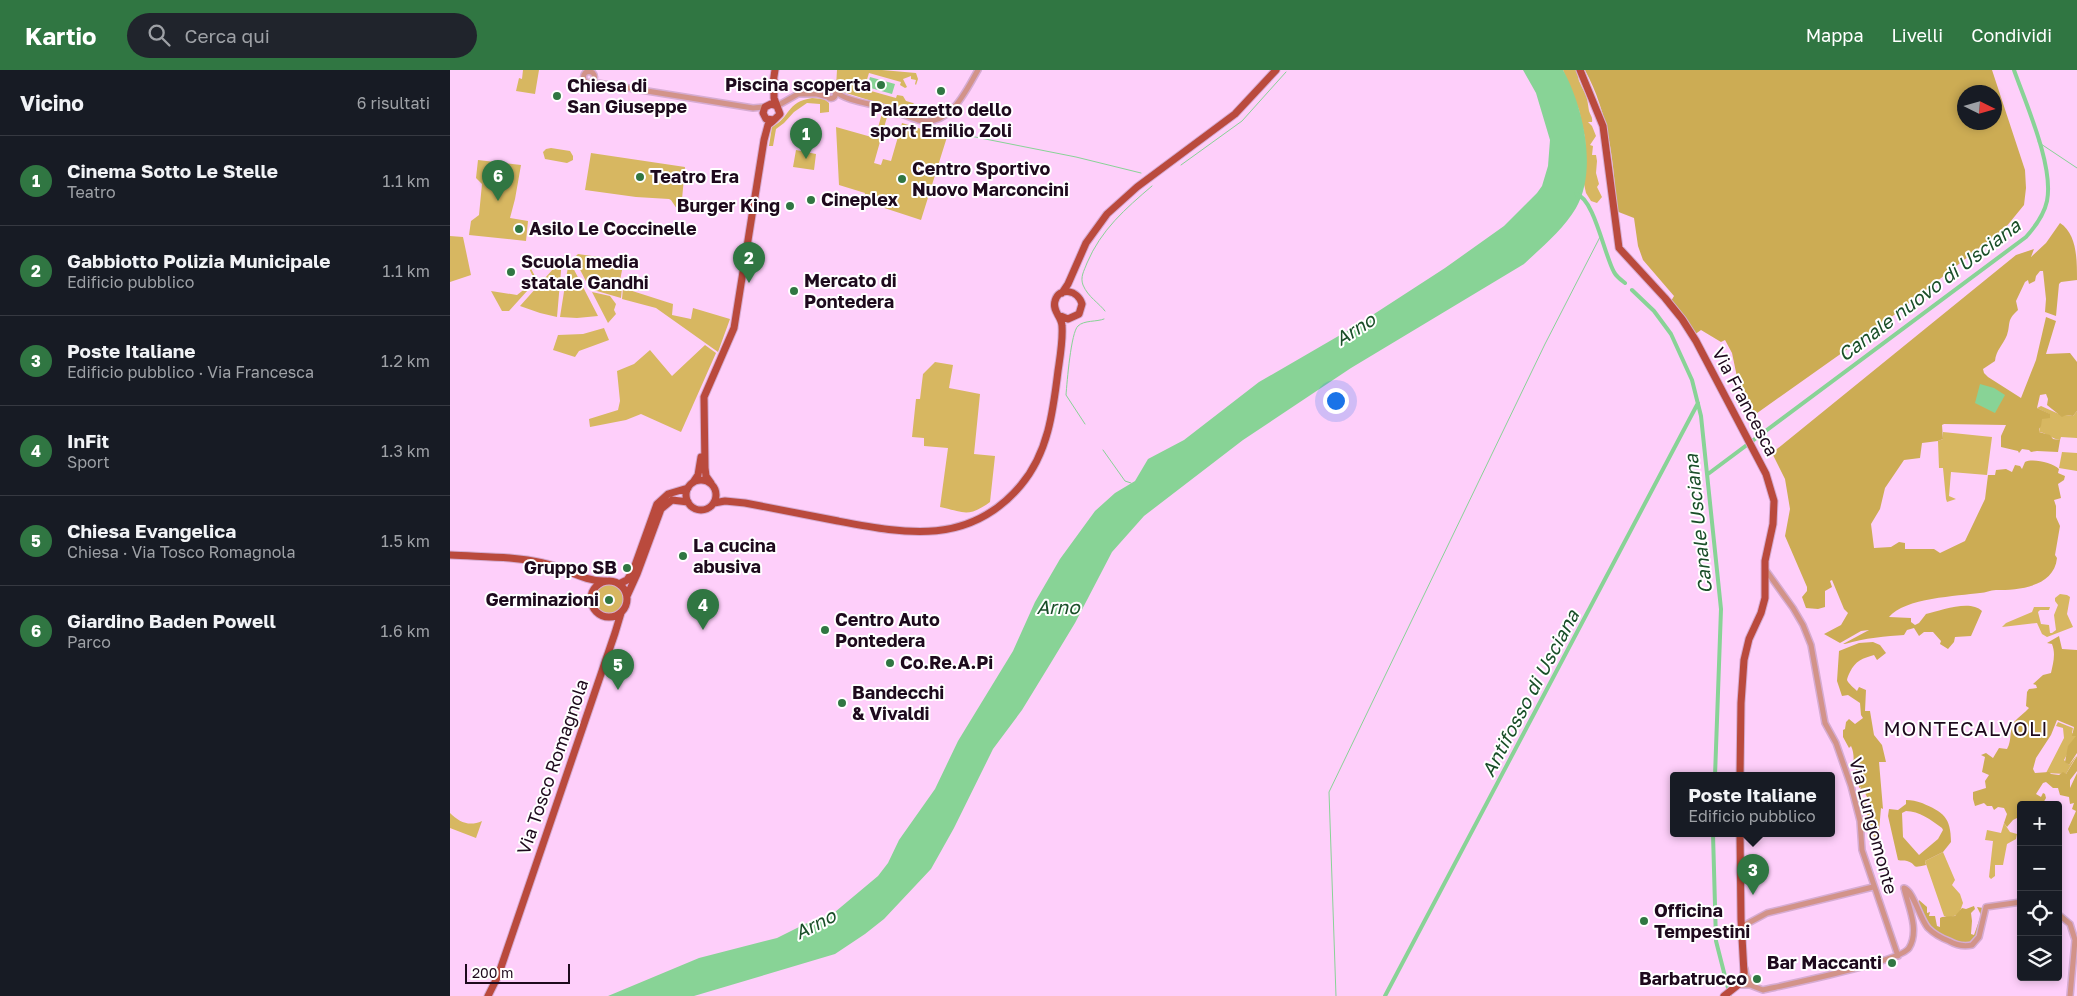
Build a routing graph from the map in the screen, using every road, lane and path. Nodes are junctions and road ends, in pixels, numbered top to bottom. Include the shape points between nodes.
1 (775, 70) edge
2 (978, 70) edge
3 (1270, 70) edge
4 (1276, 70) edge
5 (1580, 70) edge
6 (590, 74) edge
7 (774, 80) junction
8 (1261, 86) junction
9 (801, 94) junction
10 (777, 106) junction
11 (765, 110) junction
12 (780, 114) junction
13 (773, 121) junction
14 (764, 140) junction
15 (1077, 264) junction
16 (1062, 293) junction
17 (1076, 294) junction
18 (1058, 315) junction
19 (1076, 317) junction
20 (1061, 353) junction
21 (704, 432) junction
22 (694, 481) junction
23 (711, 483) junction
24 (688, 488) junction
25 (716, 491) junction
26 (688, 502) junction
27 (714, 503) junction
28 (745, 503) junction
29 (450, 555) edge
30 (1764, 568) junction
31 (579, 575) junction
32 (606, 581) junction
33 (619, 584) junction
34 (592, 596) junction
35 (627, 596) junction
36 (620, 613) junction
37 (602, 616) junction
38 (612, 640) junction
39 (1740, 772) edge
40 (1740, 837) edge
41 (1873, 886) junction
42 (2017, 903) edge
43 (2062, 917) edge
44 (1741, 927) junction
45 (1898, 956) junction
46 (1745, 968) junction
47 (1740, 982) junction
48 (1752, 984) junction
49 (488, 996) edge
50 (1724, 996) edge
51 (2070, 996) edge

1 - 7 main road
2 - 9 street via 958,104 933,120 916,119 834,94
3 - 8 main road
4 - 8 main road
5 - 30 main road, Via Francesca via 1603,126 1619,248 1682,319 1768,479 1774,501 1774,524
6 - 11 street via 608,86
7 - 10 main road
7 - 11 main road
8 - 15 main road via 1235,114 1115,206 1092,234
9 - 10 street
9 - 12 street
10 - 11 main road
10 - 12 main road
11 - 13 main road via 767,120
11 - 14 main road
12 - 13 main road
13 - 14 main road
14 - 21 main road via 735,323 705,393
15 - 16 main road
15 - 17 main road via 1073,283
16 - 17 main road via 1070,291
16 - 18 main road via 1054,303
17 - 19 main road via 1082,305
18 - 19 main road via 1066,319
18 - 20 main road via 1062,326
19 - 20 main road via 1067,328
20 - 28 main road via 1050,420 1038,460 1013,494 977,520 944,530 904,532
21 - 22 main road via 700,470
21 - 23 main road via 706,474
22 - 23 main road
22 - 24 main road
23 - 25 main road
24 - 26 main road
24 - 33 main road via 668,494 657,504 633,572
25 - 27 main road
25 - 28 main road
26 - 27 main road via 700,510
26 - 35 main road via 675,500 661,509
27 - 28 main road
29 - 31 main road via 533,561
30 - 39 main road, Via Francesca via 1766,598 1744,660
30 - 41 street, Via Lungomonte via 1793,608 1810,645 1825,723 1836,742 1853,791 1862,850
31 - 32 main road via 594,581
31 - 34 main road via 588,584
32 - 33 main road
32 - 34 main road via 595,588
33 - 35 main road
34 - 37 main road via 594,608
35 - 36 main road
36 - 37 main road
36 - 38 main road, Via Tosco Romagnola
37 - 38 main road via 613,627
38 - 49 main road, Via Tosco Romagnola
40 - 44 main road
41 - 44 street via 1767,913
41 - 45 street, Via Lungomonte
42 - 45 street via 1986,907 1979,937 1972,945 1964,946 1933,932 1922,919 1910,891 1904,888 1914,933 1909,949
43 - 51 street via 2070,924 2075,940
44 - 46 main road
45 - 48 street via 1763,990
46 - 47 main road
46 - 48 street
47 - 48 street
47 - 50 main road

